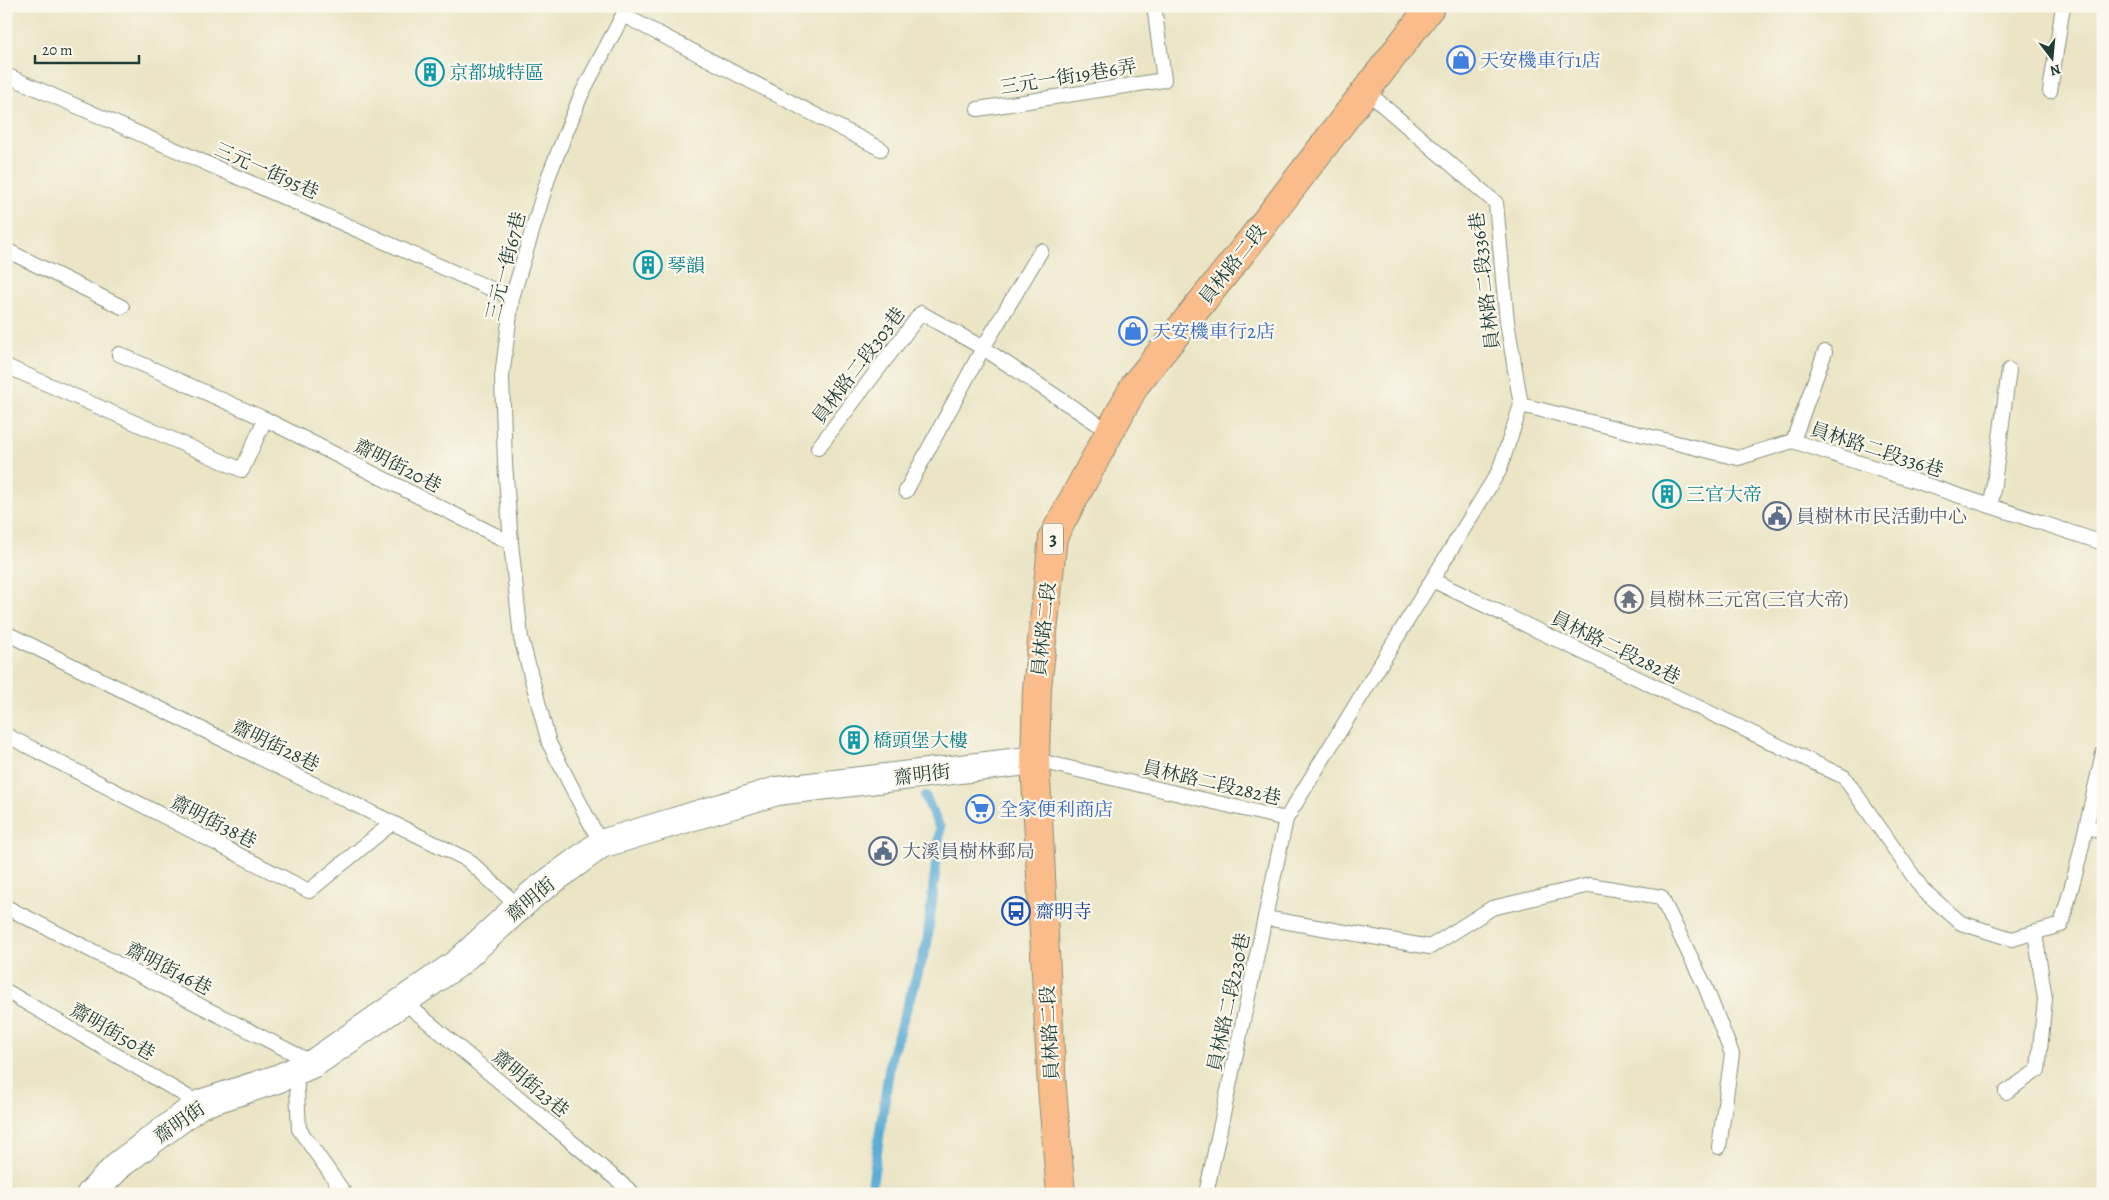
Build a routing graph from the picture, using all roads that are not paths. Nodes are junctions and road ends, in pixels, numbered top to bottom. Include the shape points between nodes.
1 (1154, 6) edge
2 (1431, 6) edge
3 (2063, 6) edge
4 (624, 11) edge
5 (6, 75) edge
6 (1365, 90) junction
7 (2050, 91) dead end
8 (978, 108) dead end
9 (881, 150) dead end
10 (6, 250) edge
11 (1041, 251) dead end
12 (512, 298) junction
13 (122, 307) dead end
14 (983, 348) junction
15 (1826, 352) dead end
16 (119, 354) dead end
17 (6, 366) edge
18 (2009, 370) dead end
19 (1520, 405) junction
20 (265, 419) junction
21 (1110, 432) junction
22 (1793, 441) junction
23 (818, 448) dead end
24 (906, 491) dead end
25 (1991, 506) junction
26 (510, 543) junction
27 (2103, 543) edge
28 (1432, 580) junction
29 (6, 633) edge
30 (6, 735) edge
31 (2103, 753) edge
32 (1035, 760) junction
33 (1286, 819) junction
34 (392, 823) junction
35 (2087, 825) junction
36 (2103, 833) edge
37 (601, 844) junction
38 (519, 906) junction
39 (6, 907) edge
40 (1265, 918) junction
41 (2034, 933) junction
42 (6, 991) edge
43 (403, 1001) junction
44 (305, 1067) junction
45 (2006, 1092) dead end
46 (200, 1104) junction
47 (1719, 1147) dead end
48 (1210, 1191) edge
49 (91, 1194) edge
50 (345, 1194) edge
51 (634, 1194) edge
52 (1061, 1194) edge

1 - 8 lane, 三元一街19巷6弄 via 1164,80
2 - 6 main road, 員林路二段 / 3
3 - 7 lane
4 - 9 lane, 三元一街67巷
4 - 12 lane, 三元一街67巷 via 581,95 548,175
5 - 12 lane, 三元一街95巷
6 - 19 lane, 員林路二段336巷 via 1496,203 1507,322
6 - 21 main road, 員林路二段 / 3 via 1135,386
10 - 13 lane
11 - 14 lane
12 - 26 lane, 三元一街67巷 via 502,377
14 - 21 lane, 員林路二段303巷
14 - 23 lane, 員林路二段303巷 via 921,314
14 - 24 lane
15 - 22 lane
16 - 20 lane, 齋明街20巷
17 - 20 lane via 242,470
18 - 25 lane
19 - 22 lane, 員林路二段336巷 via 1738,458
19 - 28 lane, 員林路二段336巷 via 1498,471
20 - 26 lane, 齋明街20巷
21 - 32 main road, 員林路二段 / 3 via 1053,537 1038,688
22 - 25 lane, 員林路二段336巷
25 - 27 lane, 員林路二段336巷
26 - 37 lane via 521,638 549,743
28 - 33 lane, 員林路二段282巷
28 - 41 lane, 員林路二段282巷 via 1844,777 1923,890 1961,923 2012,939
29 - 34 lane, 齋明街28巷
30 - 34 lane, 齋明街38巷 via 309,891
31 - 35 lane, 員林路二段282巷
32 - 33 lane, 員林路二段282巷
32 - 37 street, 齋明街 via 777,791
32 - 52 main road, 員林路二段 / 3 via 1052,1088
33 - 40 lane, 員林路二段230巷
34 - 38 lane, 齋明街28巷 via 468,860
35 - 36 lane
35 - 41 lane, 員林路二段282巷 via 2061,925
37 - 38 street, 齋明街
38 - 43 street, 齋明街 via 458,964
39 - 44 lane, 齋明街46巷
40 - 47 lane via 1430,947 1492,908 1590,885 1661,897 1704,986 1732,1054
40 - 48 lane, 員林路二段230巷
41 - 45 lane via 2045,999 2038,1070
42 - 46 lane, 齋明街50巷
43 - 44 street, 齋明街
43 - 51 lane, 齋明街23巷
44 - 46 street, 齋明街
44 - 50 lane via 299,1129
46 - 49 street, 齋明街 via 120,1164

